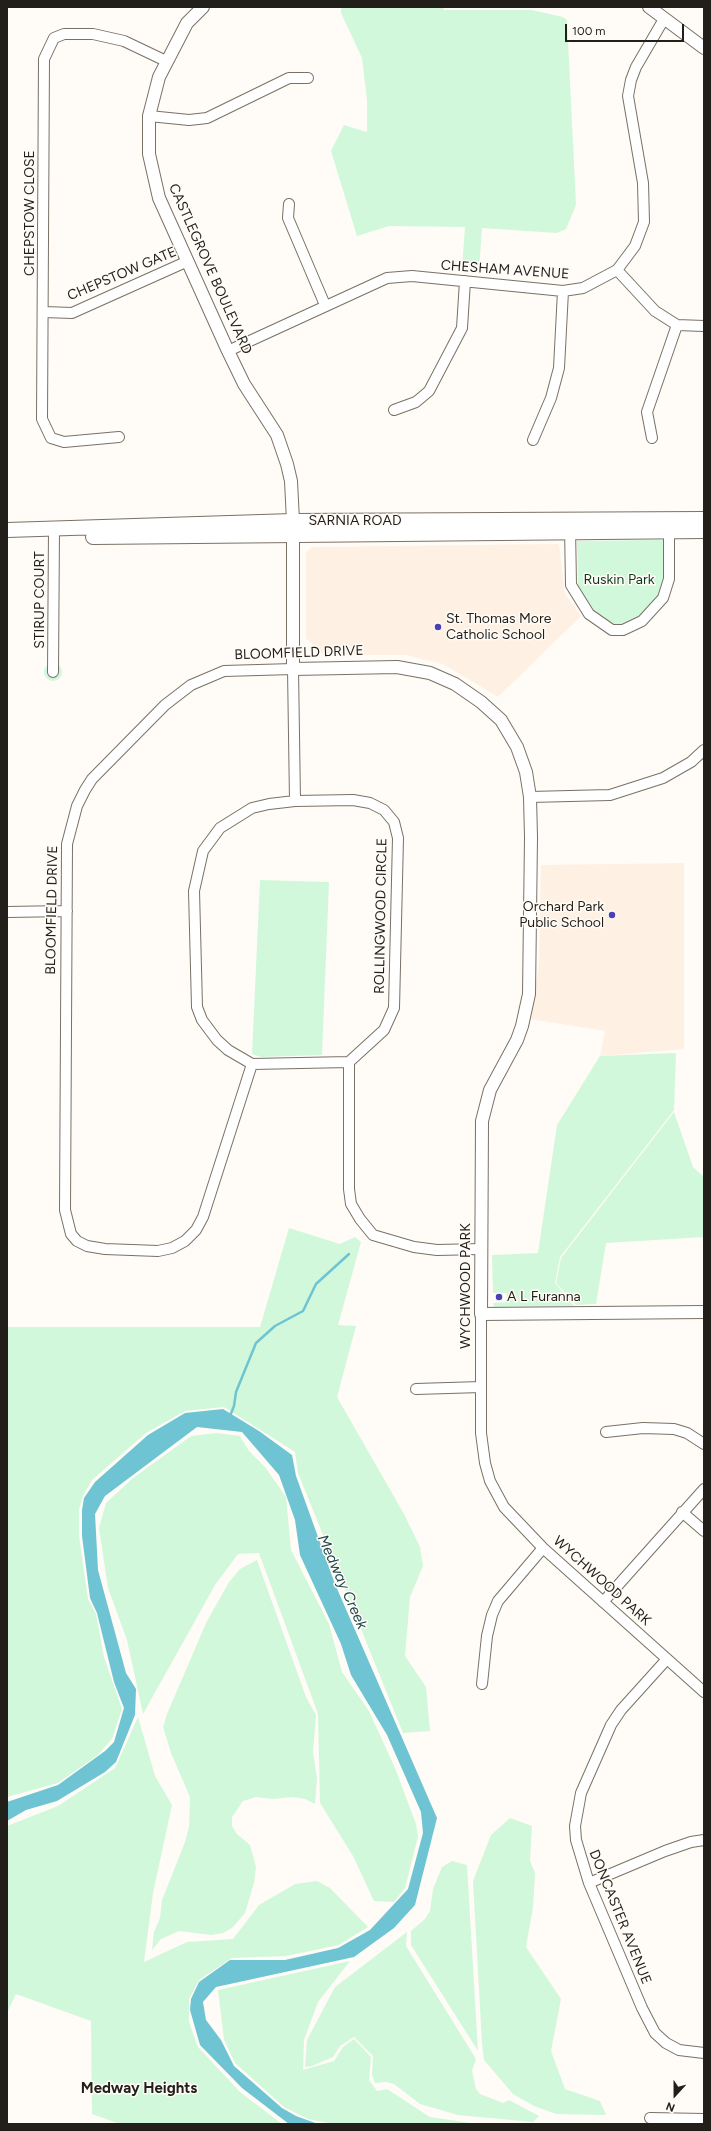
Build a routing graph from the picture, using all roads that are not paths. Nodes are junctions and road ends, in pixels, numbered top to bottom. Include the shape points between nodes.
1 (203, 7) edge
2 (649, 7) edge
3 (664, 19) junction
4 (704, 48) edge
5 (166, 61) junction
6 (308, 78) dead end
7 (149, 116) junction
8 (289, 204) dead end
9 (188, 261) junction
10 (617, 270) junction
11 (465, 281) junction
12 (563, 291) junction
13 (325, 305) junction
14 (44, 312) junction
15 (677, 325) junction
16 (704, 326) edge
17 (228, 351) junction
18 (394, 410) dead end
19 (119, 437) dead end
20 (652, 438) dead end
21 (533, 440) dead end
22 (704, 519) edge
23 (293, 521) junction
24 (669, 525) junction
25 (570, 527) junction
26 (7, 530) edge
27 (704, 531) edge
28 (54, 533) junction
29 (293, 535) junction
30 (7, 538) edge
31 (293, 669) junction
32 (53, 672) dead end
33 (704, 750) edge
34 (530, 797) junction
35 (294, 801) junction
36 (67, 911) junction
37 (7, 912) edge
38 (349, 1062) junction
39 (252, 1064) junction
40 (481, 1250) junction
41 (704, 1312) edge
42 (481, 1314) junction
43 (481, 1387) junction
44 (416, 1389) dead end
45 (606, 1432) dead end
46 (704, 1444) edge
47 (704, 1489) edge
48 (682, 1512) junction
49 (704, 1531) edge
50 (543, 1548) junction
51 (603, 1602) junction
52 (667, 1659) junction
53 (482, 1684) dead end
54 (704, 1692) edge
55 (704, 1840) edge
56 (589, 1883) junction
57 (704, 2053) edge
58 (650, 2118) dead end
59 (704, 2119) edge

1 - 5 street, CASTLEGROVE BOULEVARD via 187,23
2 - 3 street
3 - 4 street
3 - 10 street, CHESHAM AVENUE via 636,67 628,96 643,183 644,222 635,246
5 - 7 street, CASTLEGROVE BOULEVARD
5 - 14 street, CHEPSTOW CLOSE via 124,41 93,34 64,34 54,38 49,46 44,59
6 - 7 street via 289,78 207,118 189,120
7 - 9 street, CASTLEGROVE BOULEVARD via 149,154 159,198
8 - 13 street via 288,218
9 - 14 street, CHEPSTOW GATE via 72,313
9 - 17 street, CASTLEGROVE BOULEVARD
10 - 12 street, CHESHAM AVENUE via 583,288
10 - 15 street via 655,311
11 - 12 street, CHESHAM AVENUE
11 - 13 street, CHESHAM AVENUE via 412,276 387,278
11 - 18 street via 462,328 430,391 416,402
12 - 21 street via 559,368 551,398
13 - 17 street, CHESHAM AVENUE
14 - 19 street, CHEPSTOW CLOSE via 42,420 51,438 64,442
15 - 16 street
15 - 20 street via 648,412
17 - 23 street, CASTLEGROVE BOULEVARD via 244,384 277,435 287,464
22 - 24 main road, SARNIA ROAD
23 - 25 main road, SARNIA ROAD
23 - 28 main road, SARNIA ROAD
23 - 29 street
24 - 25 main road, SARNIA ROAD
24 - 25 street via 669,579 663,598 642,621 623,630 612,630 589,614 571,585
24 - 27 main road, SARNIA ROAD
25 - 29 main road, SARNIA ROAD
26 - 28 main road, SARNIA ROAD
28 - 29 main road, SARNIA ROAD
28 - 30 main road, SARNIA ROAD
28 - 32 street, STIRUP COURT
29 - 31 street
31 - 34 street, BLOOMFIELD DRIVE via 397,667 428,672 455,684 501,720 518,746
31 - 35 street
31 - 36 street, BLOOMFIELD DRIVE via 224,671 191,685 165,705 92,779 77,806 66,844
33 - 34 street via 691,762 663,778 610,795
34 - 40 street, WYCHWOOD PARK via 529,994 517,1040 490,1090 482,1122
35 - 38 street, ROLLINGWOOD CIRCLE via 353,800 370,803 384,810 394,822 398,838 394,1008 384,1030
35 - 39 street, ROLLINGWOOD CIRCLE via 252,808 220,828 203,851 196,878 194,910 197,1007 202,1020 217,1040 228,1050
36 - 37 street
36 - 39 street, BLOOMFIELD DRIVE via 65,1210 70,1234 77,1241 87,1246 105,1249 158,1251 172,1248 185,1241 196,1230 203,1216
38 - 39 street
38 - 40 street via 349,1189 351,1204 360,1219 373,1235 400,1244 437,1250
40 - 42 street, WYCHWOOD PARK
41 - 42 street
42 - 43 street, WYCHWOOD PARK
43 - 44 street
43 - 50 street, WYCHWOOD PARK via 481,1432 490,1481 504,1507
45 - 46 street via 643,1428 674,1429 687,1433
47 - 48 street
48 - 49 street
48 - 51 street
50 - 51 street, WYCHWOOD PARK
50 - 53 street via 498,1601 487,1636
51 - 52 street, WYCHWOOD PARK
52 - 54 street, WYCHWOOD PARK
52 - 56 street, DONCASTER AVENUE via 621,1710 611,1725 581,1793 575,1826 576,1840
55 - 56 street via 665,1851
56 - 57 street, DONCASTER AVENUE via 655,2033 679,2050
58 - 59 street

